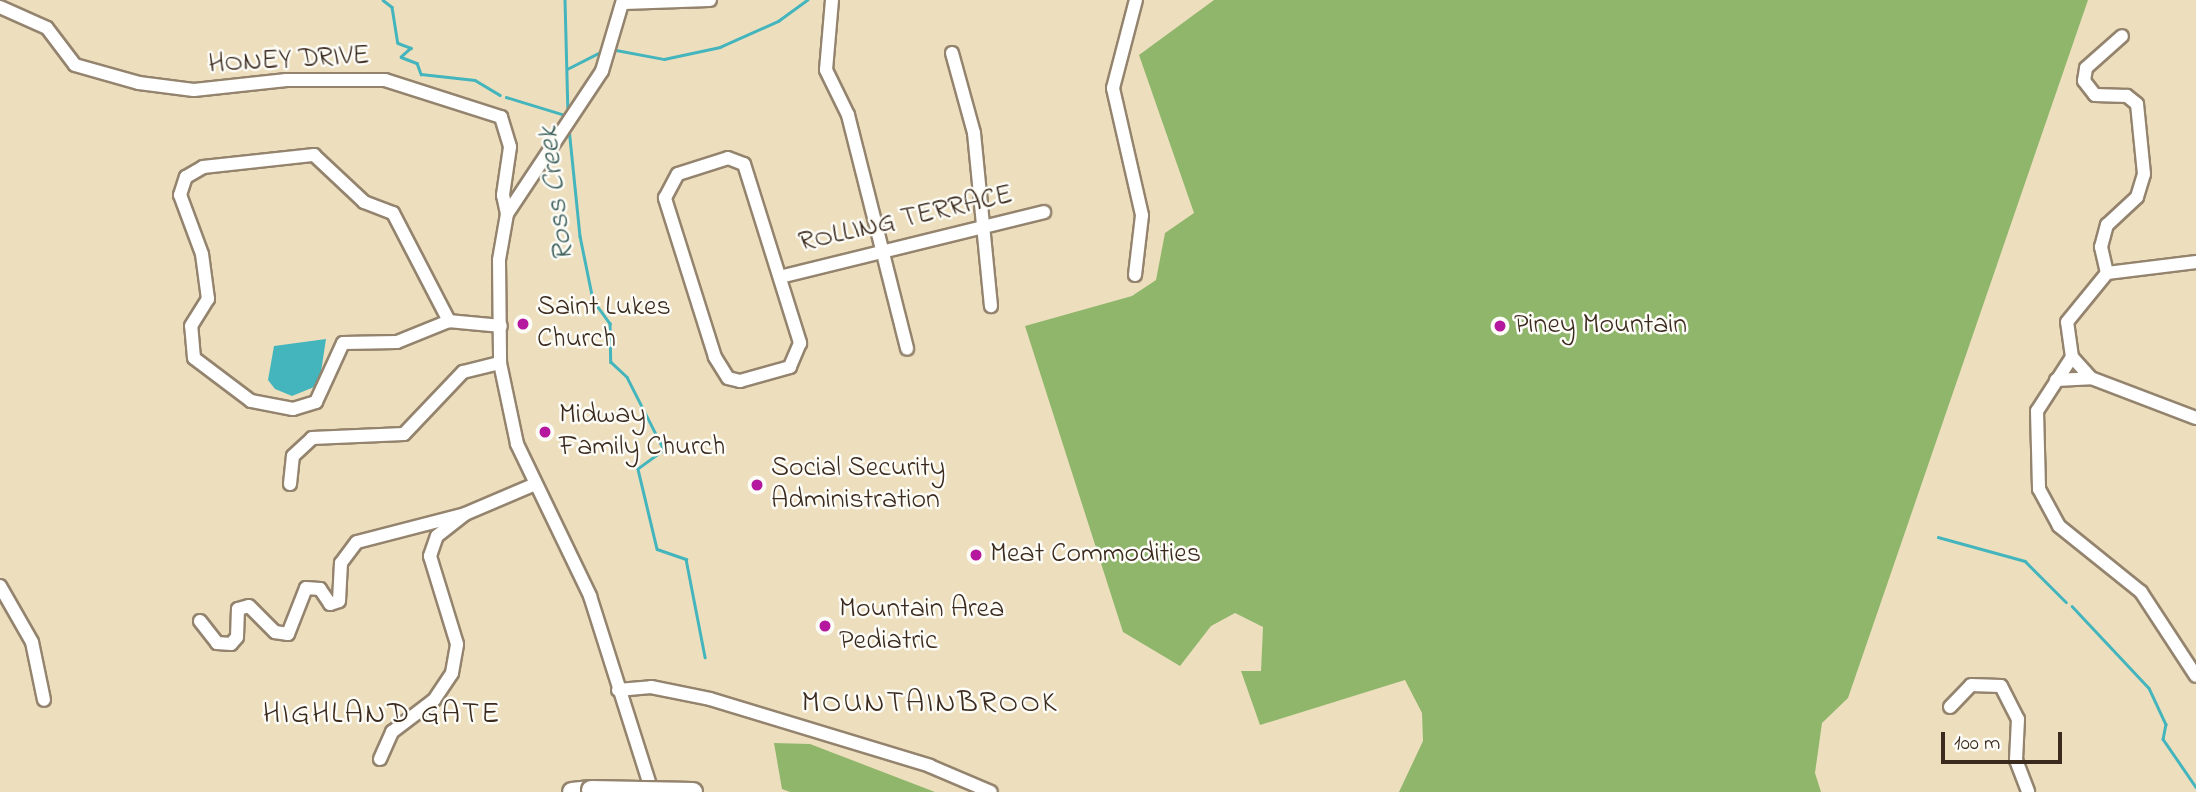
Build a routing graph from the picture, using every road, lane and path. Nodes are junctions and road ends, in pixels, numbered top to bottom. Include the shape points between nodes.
1 (710, 0) edge
2 (832, 0) edge
3 (1136, 0) edge
4 (623, 2) edge
5 (0, 7) edge
6 (2122, 36) dead end
7 (951, 53) dead end
8 (1044, 212) dead end
9 (508, 214) junction
10 (985, 228) junction
11 (882, 252) junction
12 (2196, 262) edge
13 (2106, 273) junction
14 (1135, 275) dead end
15 (780, 277) junction
16 (991, 306) dead end
17 (449, 321) junction
18 (501, 327) junction
19 (907, 349) dead end
20 (2072, 357) junction
21 (500, 363) junction
22 (2059, 374) junction
23 (2091, 378) junction
24 (2196, 418) edge
25 (290, 484) dead end
26 (533, 485) junction
27 (465, 514) junction
28 (0, 586) edge
29 (200, 621) dead end
30 (2196, 676) edge
31 (618, 690) junction
32 (44, 701) dead end
33 (1950, 707) dead end
34 (380, 759) dead end
35 (591, 790) edge
36 (572, 792) edge
37 (652, 792) edge
38 (693, 792) edge
39 (991, 792) edge
40 (2028, 792) edge

1 - 4 street
2 - 11 street via 826,70 848,115
3 - 14 street via 1113,89 1142,215
4 - 9 street via 602,71
5 - 9 street, HONEY DRIVE via 47,28 75,65 139,83 194,90 286,80 384,80 501,117 510,147 503,195
6 - 13 street via 2083,74 2095,95 2127,96 2139,113 2141,190 2107,225 2101,247
7 - 10 street via 970,110
8 - 10 street, ROLLING TERRACE
9 - 18 street via 499,260
10 - 11 street, ROLLING TERRACE
10 - 16 street
11 - 15 street, ROLLING TERRACE
11 - 19 street
12 - 13 street
13 - 20 street via 2067,322
15 - 15 street via 744,164 719,157 678,174 665,198 715,357 728,378 759,378 799,357
17 - 17 street via 397,342 343,343 316,402 293,409 251,401 194,358 191,326 208,299 202,254 180,195 186,177 203,167 314,155 364,202 393,213
17 - 18 street
18 - 21 street
20 - 22 street
20 - 23 street
21 - 25 street via 463,372 404,434 312,438 293,456
21 - 26 street via 505,405
22 - 23 street
22 - 30 street via 2042,398 2033,435 2046,507 2059,526 2141,592
23 - 24 street
26 - 27 street
26 - 31 street via 590,596
27 - 29 street via 357,542 341,563 339,601 330,604 320,589 306,588 294,628 284,634 243,606 236,640 226,645 217,643
27 - 34 street via 437,536 430,556 457,644 452,673 434,700 392,732
28 - 32 street via 32,642
31 - 37 street
31 - 39 street via 652,687 710,699 930,766
33 - 40 street via 1971,685 2001,686 2018,719 2016,760
35 - 36 highway
35 - 38 highway, bridge

